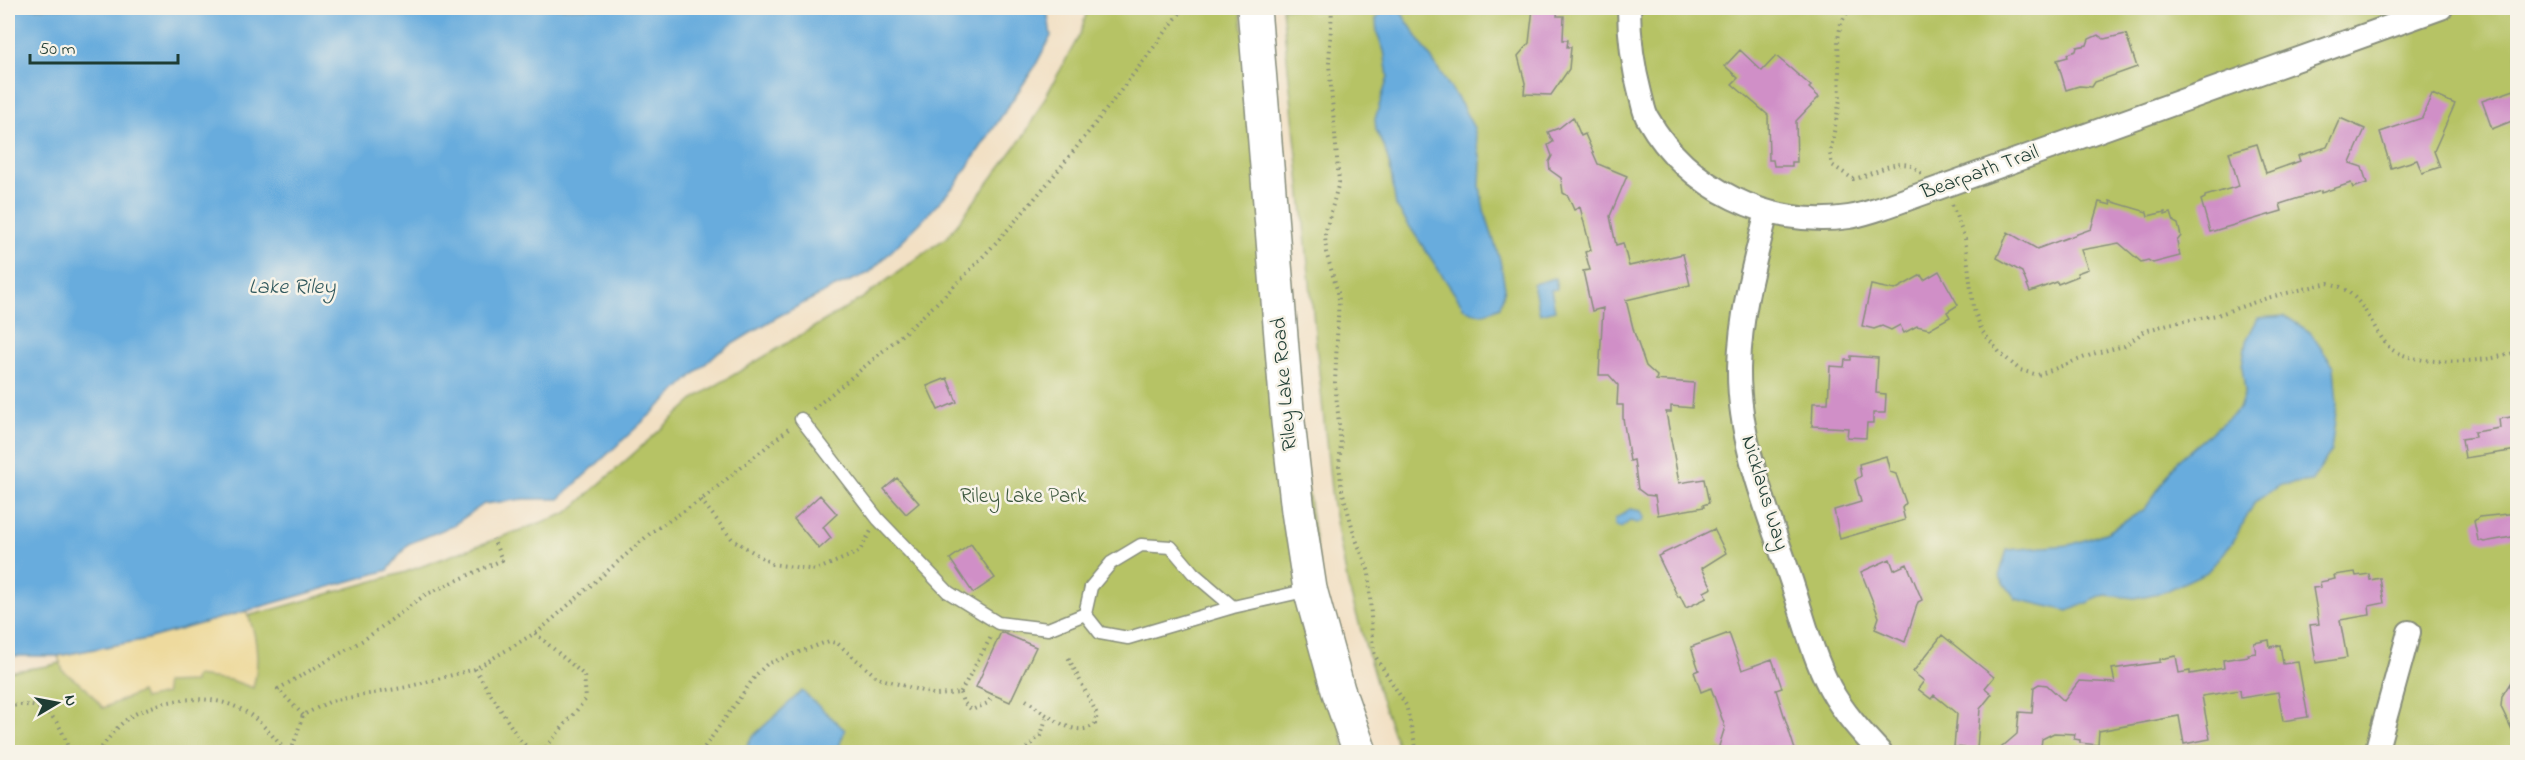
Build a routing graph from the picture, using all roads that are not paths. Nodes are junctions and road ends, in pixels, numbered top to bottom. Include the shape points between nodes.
1 (1254, 8) edge
2 (1629, 8) edge
3 (2441, 8) edge
4 (1767, 212) junction
5 (801, 419) road end
6 (1310, 589) junction
7 (1233, 607) junction
8 (1085, 614) junction
9 (2409, 632) dead end
10 (1360, 753) edge
11 (1880, 753) edge
12 (2376, 753) edge

1 - 6 street, Riley Lake Road via 1288,422
2 - 4 street, Bearpath Trail via 1629,39 1647,118 1698,178 1733,199
3 - 4 street, Bearpath Trail via 1849,217 1810,219
4 - 11 street, Nicklaus Way via 1742,322 1742,419 1812,649 1852,722
5 - 8 lane via 878,519 948,592 998,623 1048,629
6 - 7 lane
6 - 10 street, Riley Lake Road
7 - 8 lane via 1128,638 1100,633
7 - 8 lane via 1193,573 1171,547 1141,545 1111,563 1091,587
9 - 12 street

